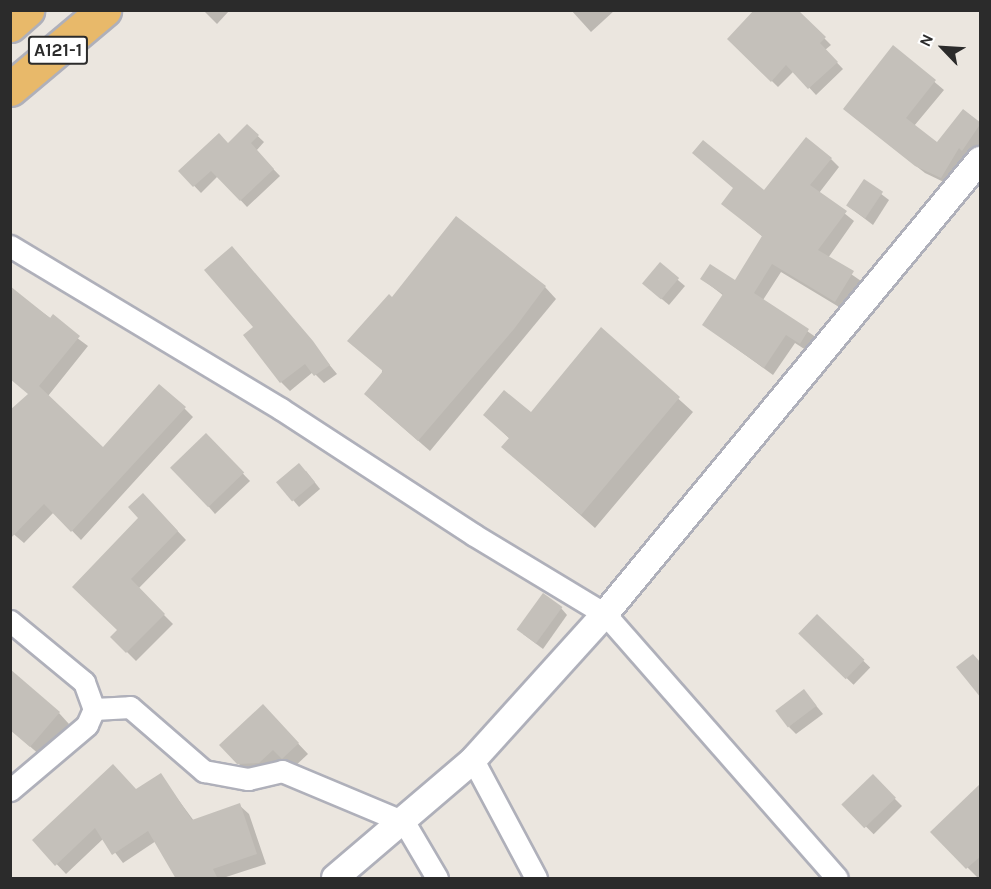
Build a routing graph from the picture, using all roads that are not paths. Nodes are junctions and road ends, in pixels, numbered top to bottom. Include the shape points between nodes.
1 (27, 10) edge
2 (104, 10) edge
3 (10, 25) edge
4 (10, 89) edge
5 (981, 160) edge
6 (10, 246) edge
7 (605, 614) junction
8 (10, 621) edge
9 (94, 709) junction
10 (472, 760) junction
11 (10, 790) edge
12 (404, 822) junction
13 (334, 879) edge
14 (437, 879) edge
15 (536, 879) edge
16 (837, 879) edge

1 - 3 highway, A121-1
2 - 4 highway, A121-1
5 - 7 street
6 - 7 street via 281,409 474,535
7 - 10 street
7 - 16 street
8 - 9 street via 84,682
9 - 11 street via 87,725
9 - 12 street via 130,707 204,771 248,778 282,771
10 - 12 street
10 - 15 street
12 - 13 street
12 - 14 street

